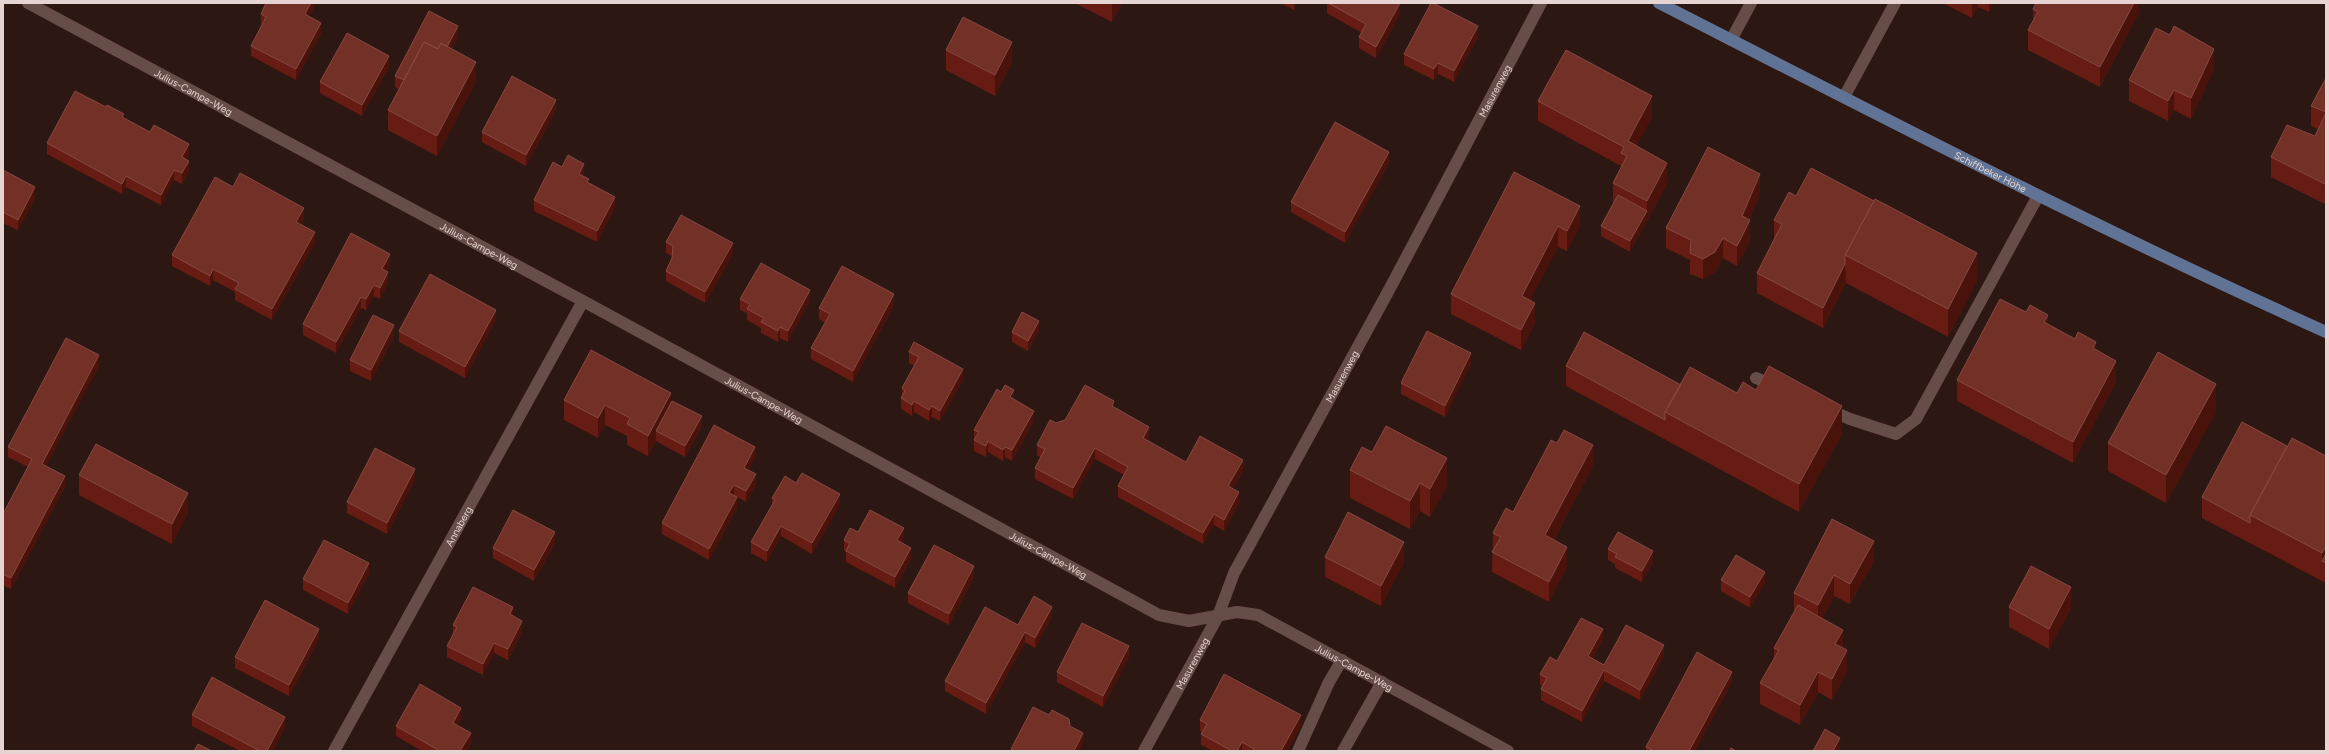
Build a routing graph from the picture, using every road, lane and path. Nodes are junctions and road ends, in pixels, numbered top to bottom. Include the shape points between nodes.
1 (28, 3) edge
2 (1541, 3) edge
3 (1659, 3) edge
4 (1751, 3) edge
5 (1895, 3) edge
6 (1730, 40) junction
7 (1844, 97) junction
8 (2038, 196) junction
9 (583, 301) junction
10 (2326, 332) edge
11 (1756, 378) dead end
12 (1785, 391) edge
13 (1814, 404) edge
14 (1218, 616) junction
15 (1342, 660) junction
16 (1382, 682) junction
17 (334, 751) edge
18 (1144, 751) edge
19 (1298, 751) edge
20 (1343, 751) edge
21 (1508, 751) edge

1 - 9 street, Julius-Campe-Weg
2 - 14 street, Masurenweg via 1389,290 1234,573
3 - 6 main road, Schiffbeker Höhe
4 - 6 street
5 - 7 street
6 - 7 main road, Schiffbeker Höhe
7 - 8 main road, Schiffbeker Höhe
8 - 10 main road, Schiffbeker Höhe via 2191,272
8 - 13 street via 1916,419 1896,434
9 - 14 street, Julius-Campe-Weg via 1159,615 1189,621
9 - 17 street, Annaberg
11 - 12 street
14 - 15 street, Julius-Campe-Weg via 1237,612 1258,615
14 - 18 street, Masurenweg
15 - 16 street, Julius-Campe-Weg
15 - 19 street via 1329,682
16 - 20 street
16 - 21 street, Julius-Campe-Weg

